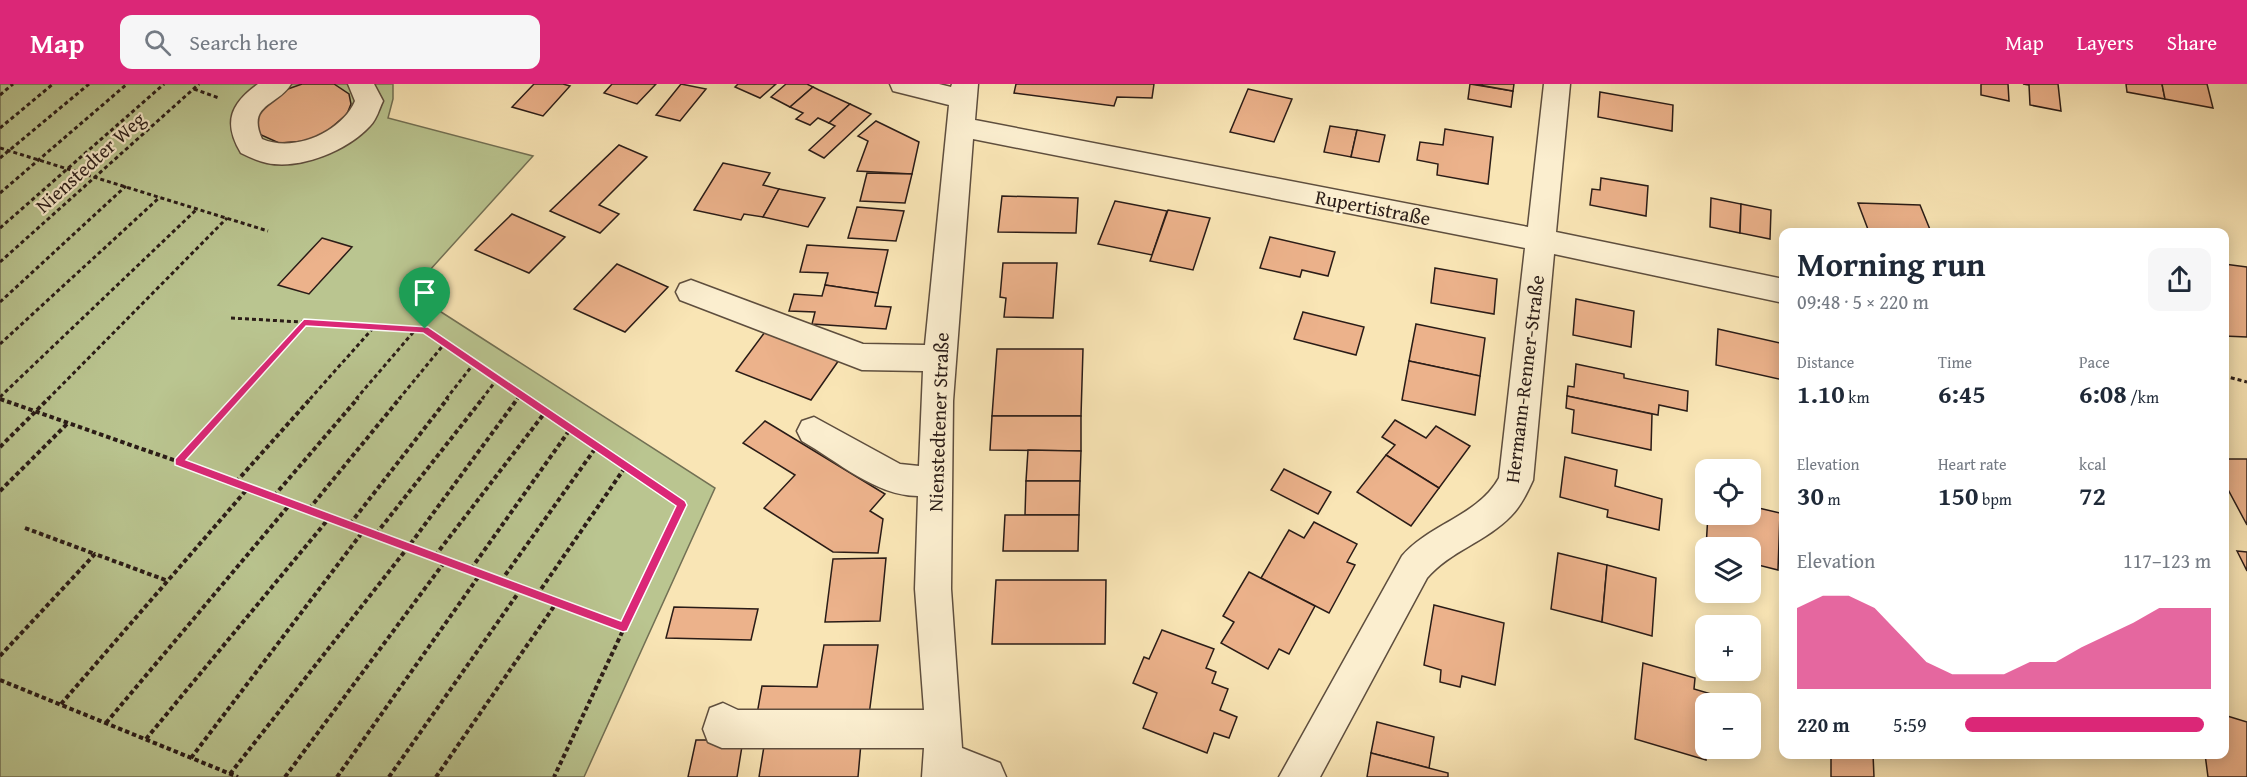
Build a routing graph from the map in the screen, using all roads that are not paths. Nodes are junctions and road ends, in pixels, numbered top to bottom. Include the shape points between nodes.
1 (278, 84) edge
2 (361, 84) edge
3 (903, 84) edge
4 (1557, 84) edge
5 (963, 104) edge
6 (1539, 240) junction
7 (1779, 290) edge
8 (691, 292) dead end
9 (939, 358) junction
10 (814, 431) dead end
11 (935, 481) junction
12 (723, 721) dead end
13 (943, 755) edge
14 (986, 777) edge
15 (1299, 777) edge

1 - 2 street via 258,98 242,123 243,135 250,145 282,154 320,147 350,130 366,108 367,97
3 - 5 street, Rupertistraße
4 - 6 street, Hermann-Renner-Straße
5 - 6 street, Rupertistraße via 1003,134
5 - 9 street, Nienstedtener Straße
6 - 7 street, Rupertistraße
6 - 15 street, Hermann-Renner-Straße via 1521,440 1510,495 1490,515 1419,563
8 - 9 street via 862,357
9 - 11 street, Nienstedtener Straße
10 - 11 street via 892,477
11 - 13 street, Nienstedtener Straße via 933,589
12 - 13 street via 722,729
13 - 14 street

